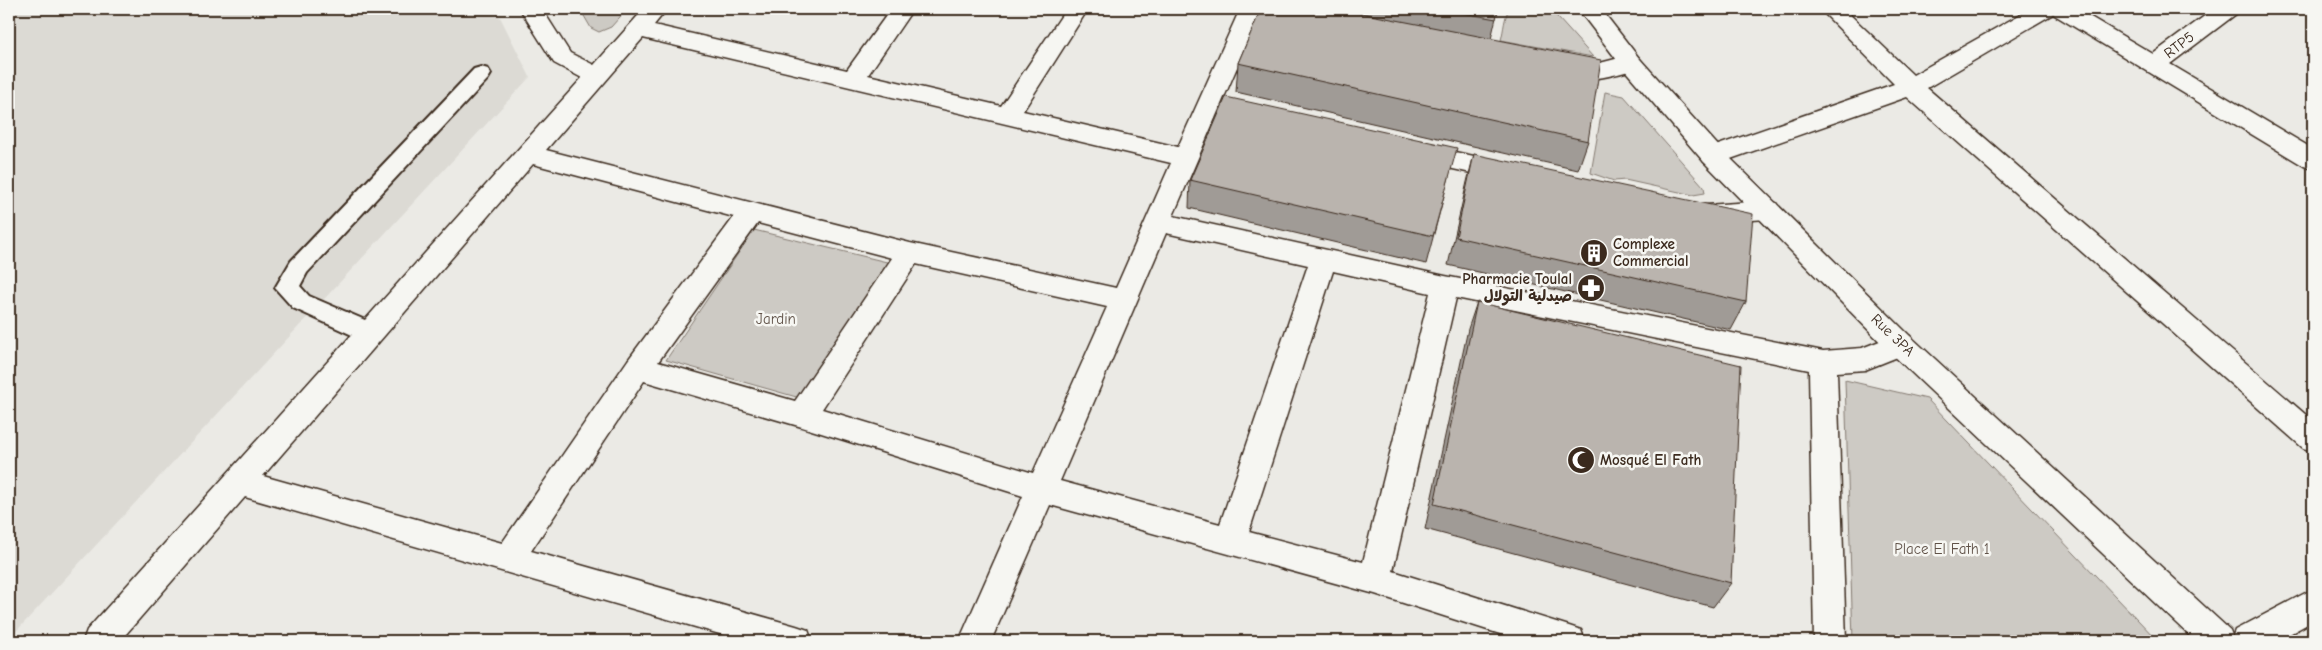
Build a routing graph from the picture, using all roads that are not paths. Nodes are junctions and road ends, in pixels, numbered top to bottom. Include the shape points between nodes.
1 (530, 9) edge
2 (902, 9) edge
3 (1077, 9) edge
4 (1589, 9) edge
5 (1831, 9) edge
6 (2046, 9) edge
7 (2061, 9) edge
8 (2228, 9) edge
9 (1257, 10) edge
10 (647, 19) edge
11 (1631, 63) junction
12 (2155, 64) junction
13 (1543, 67) edge
14 (481, 74) dead end
15 (597, 76) junction
16 (853, 78) junction
17 (1911, 87) junction
18 (1008, 115) junction
19 (1392, 148) edge
20 (528, 154) junction
21 (1713, 156) junction
22 (1186, 158) junction
23 (2313, 160) edge
24 (1528, 177) edge
25 (1684, 210) edge
26 (1767, 210) junction
27 (751, 213) junction
28 (1158, 222) junction
29 (910, 253) junction
30 (1323, 260) junction
31 (1444, 286) junction
32 (1124, 300) junction
33 (371, 333) junction
34 (1900, 344) junction
35 (1823, 362) junction
36 (638, 368) junction
37 (802, 415) junction
38 (2313, 439) edge
39 (239, 482) junction
40 (1041, 489) junction
41 (1230, 541) junction
42 (509, 558) junction
43 (1375, 580) junction
44 (2313, 604) edge
45 (99, 641) edge
46 (796, 641) edge
47 (974, 641) edge
48 (1569, 641) edge
49 (1830, 641) edge
50 (2218, 641) edge
51 (2247, 641) edge

1 - 15 street via 562,58
2 - 16 street
3 - 18 street
4 - 11 street, Rue 3PA
5 - 17 street
6 - 17 street
7 - 12 street
8 - 12 street, RTP5
9 - 22 street via 1218,110
10 - 15 street
10 - 16 street
11 - 13 street via 1598,73 1582,74
11 - 21 street, Rue 3PA
12 - 23 street
14 - 33 lane via 299,268 287,288 301,302
15 - 20 street
16 - 18 street
17 - 21 street
17 - 38 street
18 - 22 street
19 - 24 street
20 - 27 street
20 - 33 street
21 - 26 street, Rue 3PA
22 - 28 street
25 - 26 street via 1704,214
26 - 34 street, Rue 3PA
27 - 29 street
27 - 36 street
28 - 30 street
28 - 32 street
29 - 32 street
29 - 37 street
30 - 31 street
30 - 41 street
31 - 35 street
31 - 43 street
32 - 40 street
33 - 39 street
34 - 35 street via 1865,359
34 - 50 street, Rue 3PA
35 - 49 street
36 - 37 street
36 - 42 street
37 - 40 street
39 - 42 street
39 - 45 street
40 - 41 street
40 - 47 street
41 - 43 street
42 - 46 street
43 - 48 street
44 - 51 street

